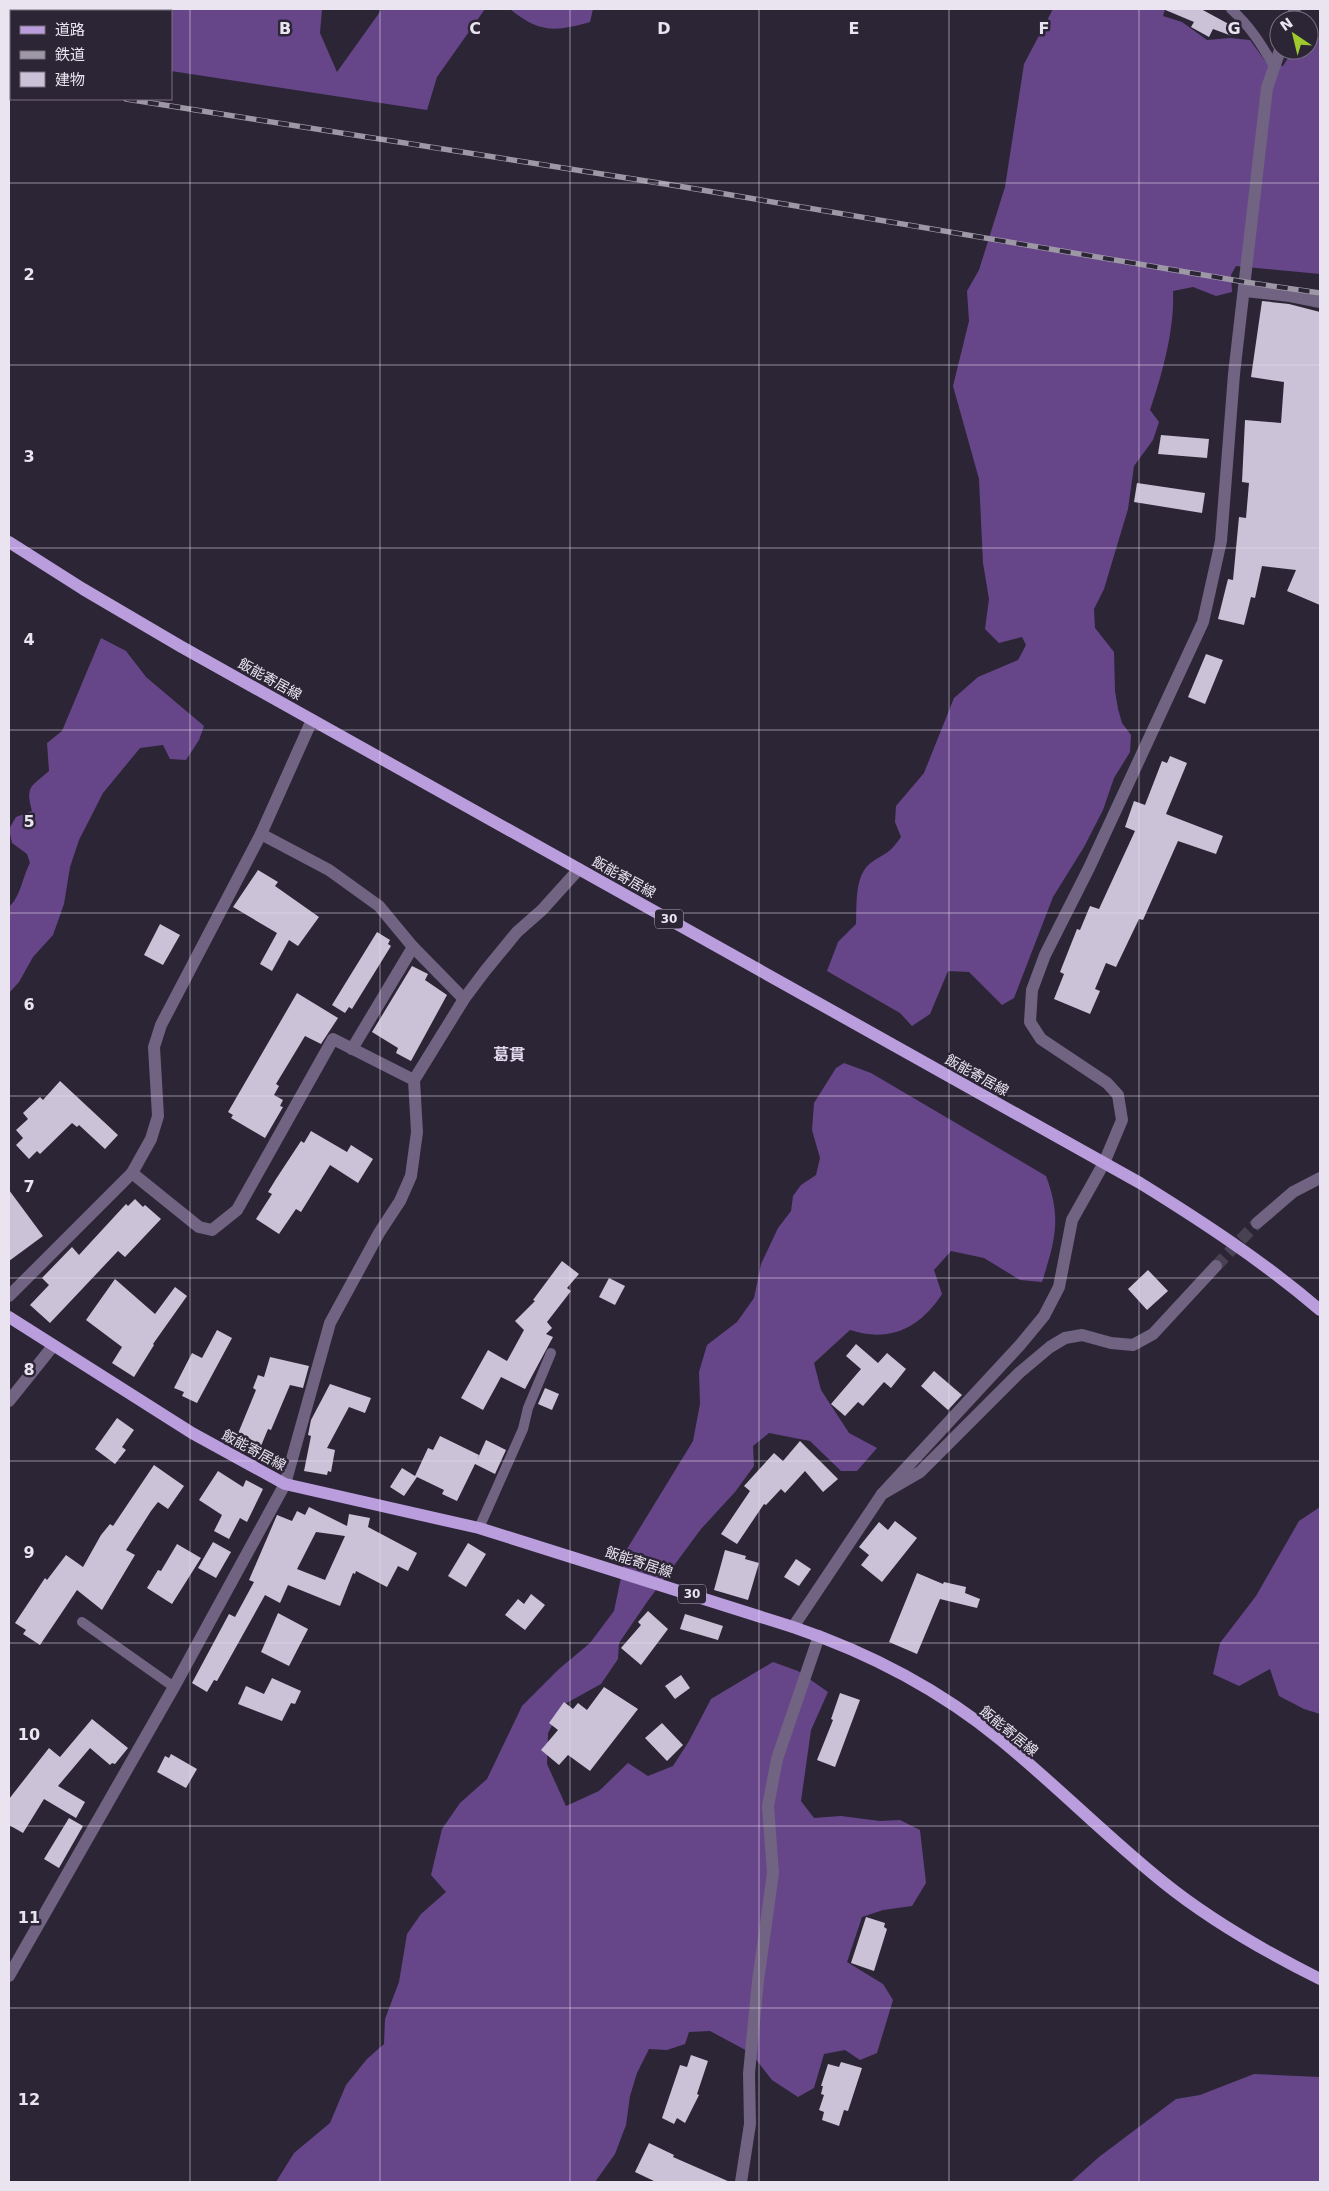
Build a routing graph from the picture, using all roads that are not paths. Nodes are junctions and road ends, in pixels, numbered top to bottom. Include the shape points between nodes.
1 (1231, 9) edge
2 (1276, 60) edge
3 (1274, 66) junction
4 (1245, 291) junction
5 (1320, 302) edge
6 (9, 542) edge
7 (312, 720) junction
8 (261, 834) junction
9 (579, 869) junction
10 (414, 946) junction
11 (464, 999) junction
12 (352, 1049) junction
13 (414, 1080) junction
14 (1104, 1163) junction
15 (132, 1173) junction
16 (1320, 1178) edge
17 (1257, 1223) tunnel mouth
18 (1216, 1266) tunnel mouth
19 (9, 1296) edge
20 (1320, 1310) edge
21 (9, 1317) edge
22 (53, 1346) junction
23 (551, 1353) dead end
24 (9, 1400) edge
25 (285, 1484) junction
26 (882, 1494) junction
27 (479, 1528) junction
28 (82, 1622) dead end
29 (793, 1627) junction
30 (819, 1636) junction
31 (174, 1687) junction
32 (9, 1976) edge
33 (1320, 1979) edge
34 (742, 2182) edge

1 - 3 lane via 1254,31 1256,40
2 - 3 street
3 - 4 street via 1267,88
4 - 5 street
4 - 14 street via 1234,374 1221,541 1203,622 1045,955 1032,990 1030,1022 1041,1039 1106,1083 1118,1095 1122,1120
6 - 7 main road, 飯能寄居線 / 30 via 156,632
7 - 8 street
7 - 9 main road, 飯能寄居線 / 30
8 - 10 street via 329,870 379,906
8 - 15 street via 161,1025 154,1047 158,1116 151,1139
9 - 11 street via 518,932
9 - 14 main road, 飯能寄居線 / 30
10 - 11 street
10 - 12 street
11 - 13 street
12 - 13 street
12 - 15 street via 333,1039 237,1210 212,1230 200,1227
13 - 25 street via 417,1132 411,1176 330,1323
14 - 20 main road, 飯能寄居線 / 30 via 1218,1232
14 - 26 street via 1072,1220 1059,1287 1044,1316
15 - 19 street
16 - 17 street via 1293,1192
18 - 26 street via 1143,1341 1122,1345 1082,1335 1065,1338 1050,1347 1019,1373 920,1472
21 - 22 main road, 飯能寄居線 / 30
22 - 24 street
22 - 25 main road, 飯能寄居線 / 30 via 192,1432
23 - 27 lane via 528,1408 523,1429
25 - 27 main road, 飯能寄居線 / 30
25 - 31 street
26 - 29 street
27 - 29 main road, 飯能寄居線 / 30
28 - 31 lane
29 - 30 main road, 飯能寄居線 / 30
30 - 33 main road, 飯能寄居線 / 30 via 876,1661 949,1704 1000,1739 1164,1883 1286,1962
30 - 34 street via 777,1759 768,1806 773,1873 758,1981 749,2073 750,2124
31 - 32 street

